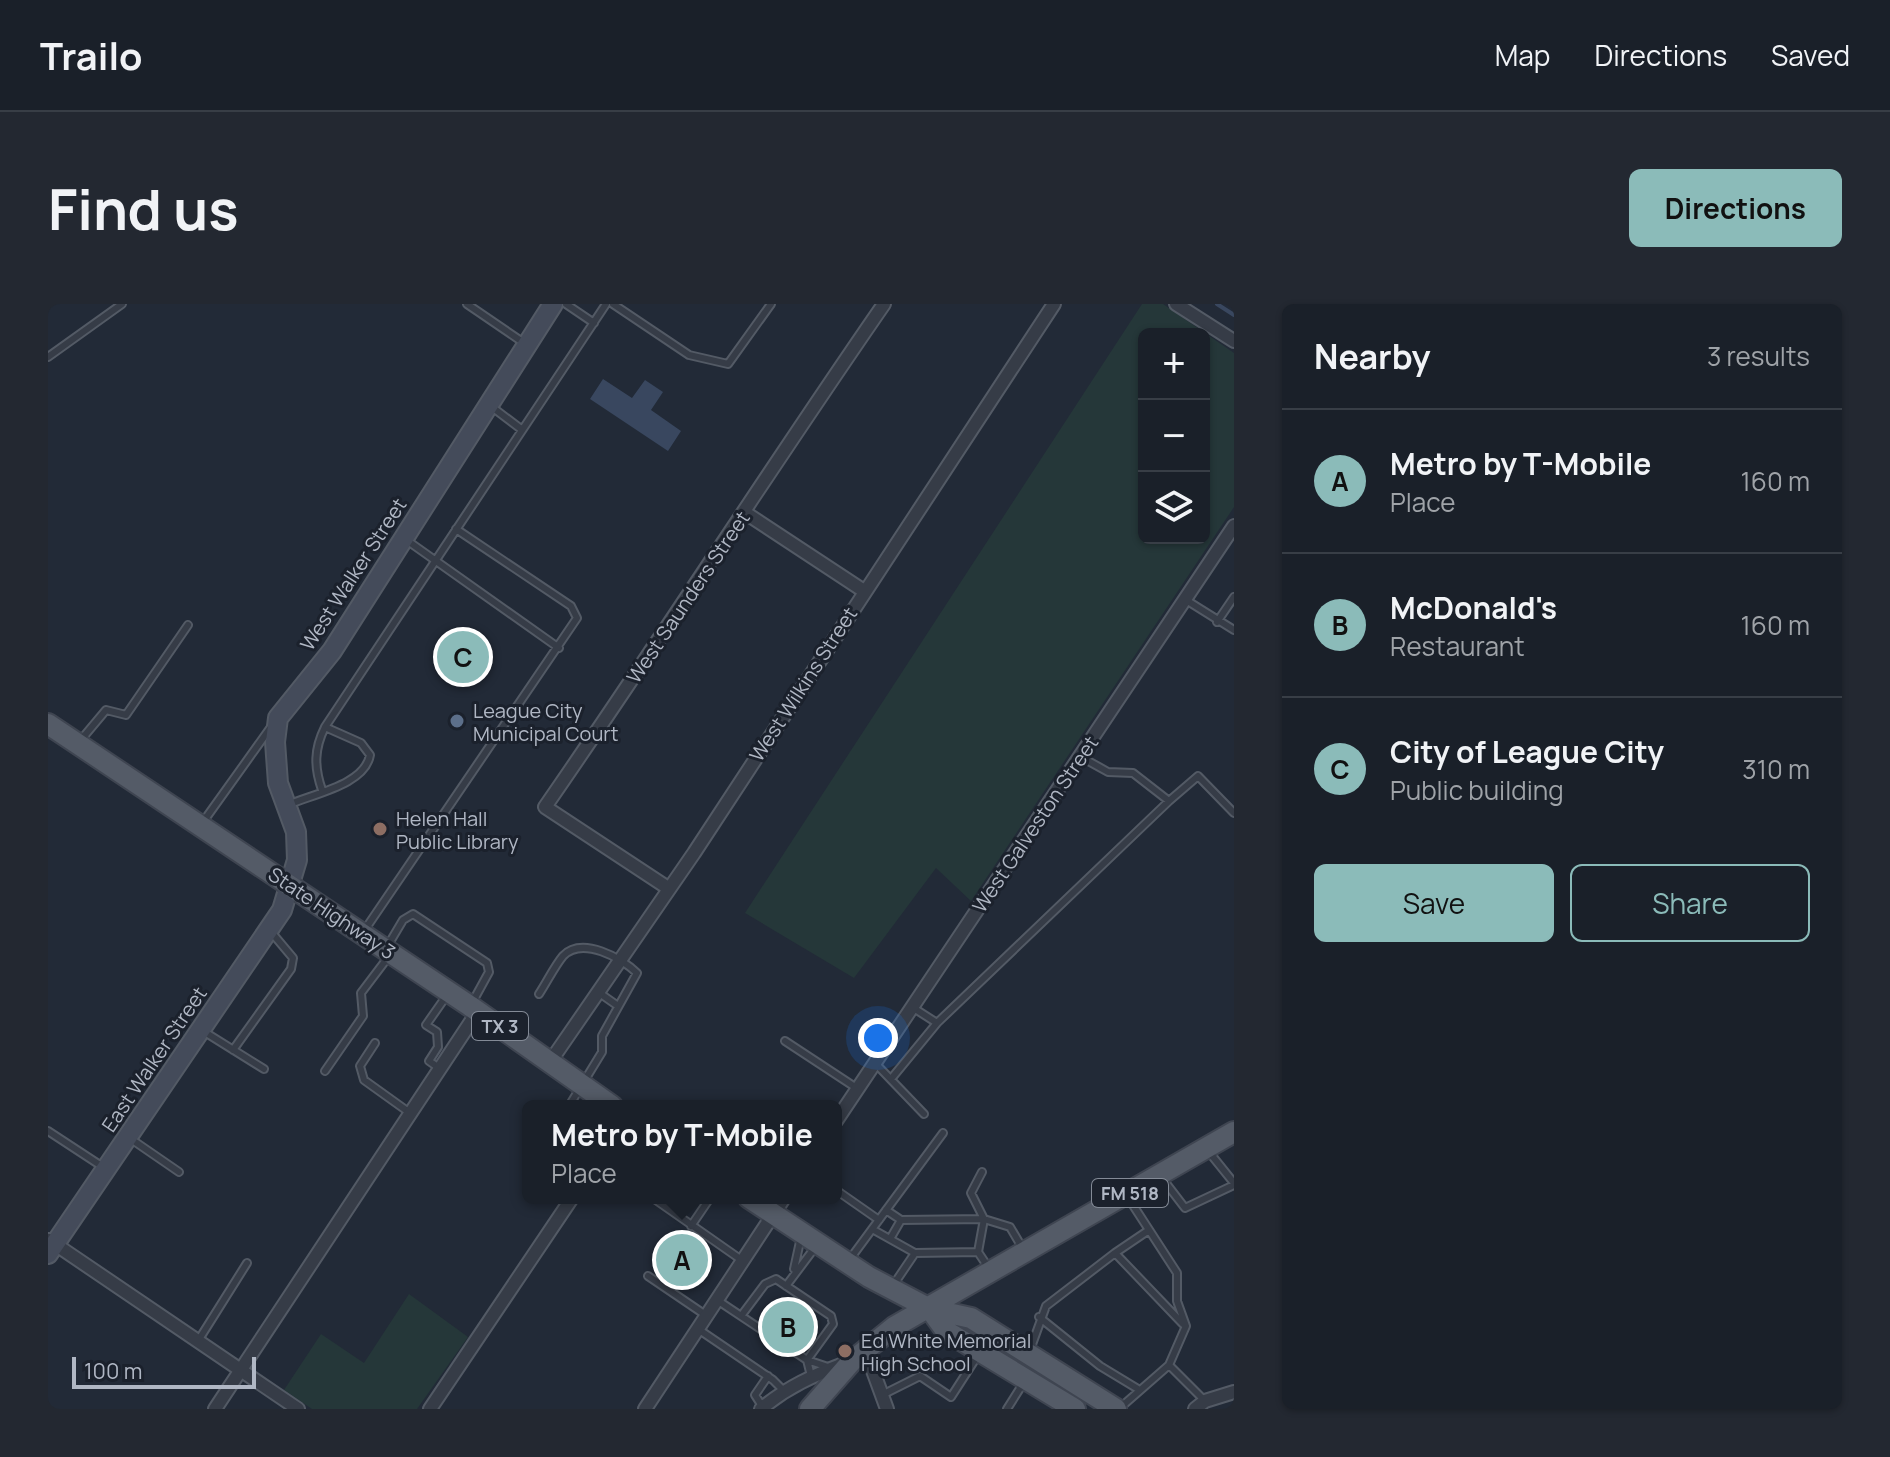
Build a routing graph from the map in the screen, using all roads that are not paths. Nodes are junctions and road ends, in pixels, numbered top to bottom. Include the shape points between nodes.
1 (122, 304) edge
2 (467, 304) edge
3 (553, 304) edge
4 (566, 304) edge
5 (606, 304) edge
6 (613, 304) edge
7 (771, 304) edge
8 (884, 304) edge
9 (1054, 304) edge
10 (1176, 304) edge
11 (594, 323) junction
12 (1234, 341) edge
13 (527, 345) junction
14 (48, 357) edge
15 (489, 405) junction
16 (521, 429) junction
17 (744, 512) junction
18 (1234, 526) edge
19 (456, 529) junction
20 (404, 538) junction
21 (435, 561) junction
22 (864, 591) junction
23 (1234, 597) edge
24 (1186, 600) junction
25 (1217, 622) junction
26 (188, 625) dead end
27 (1234, 630) edge
28 (559, 648) junction
29 (278, 718) junction
30 (48, 724) edge
31 (325, 727) junction
32 (78, 744) junction
33 (1081, 757) junction
34 (322, 790) junction
35 (1169, 801) junction
36 (288, 805) junction
37 (1234, 813) edge
38 (201, 826) junction
39 (292, 887) junction
40 (668, 888) junction
41 (268, 930) junction
42 (362, 934) junction
43 (388, 951) junction
44 (619, 959) junction
45 (597, 991) junction
46 (449, 992) junction
47 (539, 994) dead end
48 (618, 1006) junction
49 (912, 1007) junction
50 (474, 1009) junction
51 (937, 1023) junction
52 (200, 1029) junction
53 (785, 1041) dead end
54 (375, 1043) dead end
55 (233, 1050) junction
56 (550, 1062) junction
57 (875, 1063) junction
58 (264, 1069) dead end
59 (439, 1069) junction
60 (325, 1071) dead end
61 (891, 1079) junction
62 (582, 1084) junction
63 (858, 1089) junction
64 (573, 1100) edge
65 (604, 1100) edge
66 (842, 1112) edge
67 (410, 1113) junction
68 (924, 1114) dead end
69 (48, 1131) edge
70 (1234, 1132) edge
71 (943, 1133) dead end
72 (128, 1136) junction
73 (1206, 1148) junction
74 (106, 1169) junction
75 (179, 1172) dead end
76 (982, 1172) dead end
77 (1160, 1175) junction
78 (1234, 1184) edge
79 (842, 1194) edge
80 (1126, 1195) junction
81 (568, 1204) edge
82 (661, 1204) edge
83 (706, 1204) edge
84 (779, 1206) edge
85 (886, 1210) junction
86 (984, 1219) junction
87 (879, 1220) junction
88 (901, 1220) junction
89 (691, 1226) junction
90 (872, 1229) junction
91 (1149, 1230) junction
92 (810, 1238) junction
93 (890, 1239) junction
94 (50, 1246) edge
95 (978, 1252) junction
96 (915, 1253) junction
97 (1115, 1253) junction
98 (1026, 1254) junction
99 (743, 1261) junction
100 (847, 1262) junction
101 (247, 1263) dead end
102 (793, 1273) junction
103 (992, 1273) junction
104 (648, 1276) dead end
105 (786, 1286) junction
106 (891, 1288) junction
107 (717, 1300) junction
108 (930, 1309) junction
109 (707, 1316) junction
110 (741, 1316) junction
111 (1039, 1317) junction
112 (1186, 1326) junction
113 (698, 1329) junction
114 (198, 1341) junction
115 (980, 1352) junction
116 (1029, 1354) junction
117 (858, 1355) junction
118 (807, 1360) junction
119 (1169, 1365) junction
120 (832, 1368) junction
121 (240, 1370) junction
122 (768, 1376) junction
123 (811, 1376) junction
124 (1026, 1379) junction
125 (1138, 1389) junction
126 (1234, 1392) edge
127 (780, 1394) junction
128 (882, 1395) junction
129 (1200, 1405) edge
130 (762, 1408) edge
131 (215, 1409) edge
132 (298, 1409) edge
133 (430, 1409) edge
134 (645, 1409) edge
135 (810, 1409) edge
136 (887, 1409) edge
137 (1007, 1409) edge
138 (1075, 1409) edge
139 (1118, 1409) edge

1 - 14 lane
2 - 13 lane
3 - 13 street, West Walker Street
4 - 11 lane
5 - 11 lane
6 - 7 lane via 689,355 728,364
8 - 17 street, West Saunders Street
9 - 22 street, West Wilkins Street
10 - 12 street
11 - 16 lane
13 - 15 street, West Walker Street
15 - 16 lane
15 - 20 street, West Walker Street
16 - 19 lane
17 - 22 street
17 - 40 street, West Saunders Street via 545,807
18 - 24 street, West Galveston Street
19 - 21 lane
19 - 28 lane via 575,609 576,622
20 - 21 lane
20 - 29 street, West Walker Street via 332,651
21 - 28 lane
21 - 31 lane
22 - 40 street, West Wilkins Street
23 - 25 lane
24 - 25 lane
24 - 33 street, West Galveston Street
25 - 27 lane
26 - 32 lane via 126,715 106,710
28 - 42 lane
29 - 36 street via 276,766
29 - 38 lane
30 - 32 main road, State Highway 3 / TX 3
31 - 34 lane via 316,746
31 - 34 lane via 361,743 370,755 362,772
32 - 38 main road, State Highway 3 / TX 3
33 - 35 lane via 1108,772 1133,773
33 - 49 street, West Galveston Street
34 - 36 lane
35 - 37 lane via 1198,776
35 - 51 lane
36 - 39 street via 296,832
38 - 39 main road, State Highway 3 / TX 3
39 - 41 street, East Walker Street
39 - 42 main road, State Highway 3 / TX 3
40 - 44 street, West Wilkins Street
41 - 52 street, East Walker Street
41 - 55 lane via 293,958 291,969
42 - 43 main road, State Highway 3 / TX 3
43 - 46 main road, State Highway 3 / TX 3
43 - 50 lane via 403,920 413,914 487,963 489,972
43 - 60 lane via 361,993 363,1016
44 - 45 street, West Wilkins Street
44 - 47 lane via 583,947 565,954
44 - 48 lane via 637,973
45 - 48 lane
45 - 56 street, West Wilkins Street
46 - 50 main road, State Highway 3 / TX 3
46 - 59 lane via 426,1025 437,1032 438,1047 429,1061
48 - 62 lane via 602,1036 602,1052
49 - 51 lane
49 - 57 street, West Galveston Street
50 - 56 main road, State Highway 3 / TX 3
50 - 59 street
51 - 61 lane
52 - 55 lane
52 - 72 street, East Walker Street
53 - 63 lane
54 - 67 lane via 360,1066 364,1080
55 - 58 lane
56 - 62 main road, State Highway 3 / TX 3
57 - 61 lane
57 - 63 street, West Galveston Street
59 - 67 street
61 - 68 lane
62 - 64 lane
62 - 65 main road, State Highway 3 / TX 3
63 - 66 street, West Galveston Street
67 - 121 street
69 - 74 lane
70 - 73 main road, FM 518
71 - 85 lane
72 - 74 street, East Walker Street
72 - 75 lane
73 - 77 main road, FM 518
73 - 78 lane
74 - 94 street, East Walker Street
76 - 86 lane via 971,1193
77 - 78 lane via 1185,1208
77 - 80 main road, FM 518
79 - 87 lane
80 - 91 lane
80 - 98 main road, FM 518
81 - 133 street
82 - 89 lane
83 - 89 lane
84 - 92 main road
84 - 99 street
85 - 87 lane
85 - 88 lane
86 - 88 lane
86 - 95 lane
86 - 98 lane via 1010,1227
87 - 90 lane
88 - 93 lane
89 - 99 lane
90 - 93 lane
90 - 100 lane
91 - 97 lane
91 - 112 lane via 1177,1273 1177,1301
92 - 100 main road
92 - 102 lane
92 - 102 lane
93 - 96 lane
94 - 114 street
95 - 96 lane
95 - 103 lane
96 - 106 lane
97 - 111 lane
97 - 112 lane
98 - 103 main road, FM 518
99 - 107 street
100 - 106 main road
101 - 114 lane
102 - 105 lane
103 - 108 main road, FM 518
104 - 109 lane
105 - 110 lane via 776,1279 765,1284
105 - 118 lane via 831,1316 833,1324
106 - 108 main road
107 - 109 street
107 - 110 lane
108 - 115 main road via 946,1331
108 - 116 main road via 971,1318
108 - 117 main road, FM 518 via 894,1327
109 - 113 street
110 - 118 lane
111 - 116 lane
111 - 125 lane
112 - 119 lane
113 - 122 lane
113 - 134 street
114 - 121 street
115 - 124 main road
115 - 128 lane via 951,1397 920,1376
116 - 139 main road
117 - 120 street
117 - 128 street
117 - 135 main road, FM 518
118 - 120 lane
118 - 123 lane
119 - 125 lane
119 - 129 lane
120 - 123 street
121 - 131 street
121 - 132 street
122 - 127 lane
122 - 130 lane via 755,1395
123 - 127 street
124 - 137 lane
124 - 138 main road
125 - 139 lane
126 - 129 street
127 - 130 street
128 - 136 street

